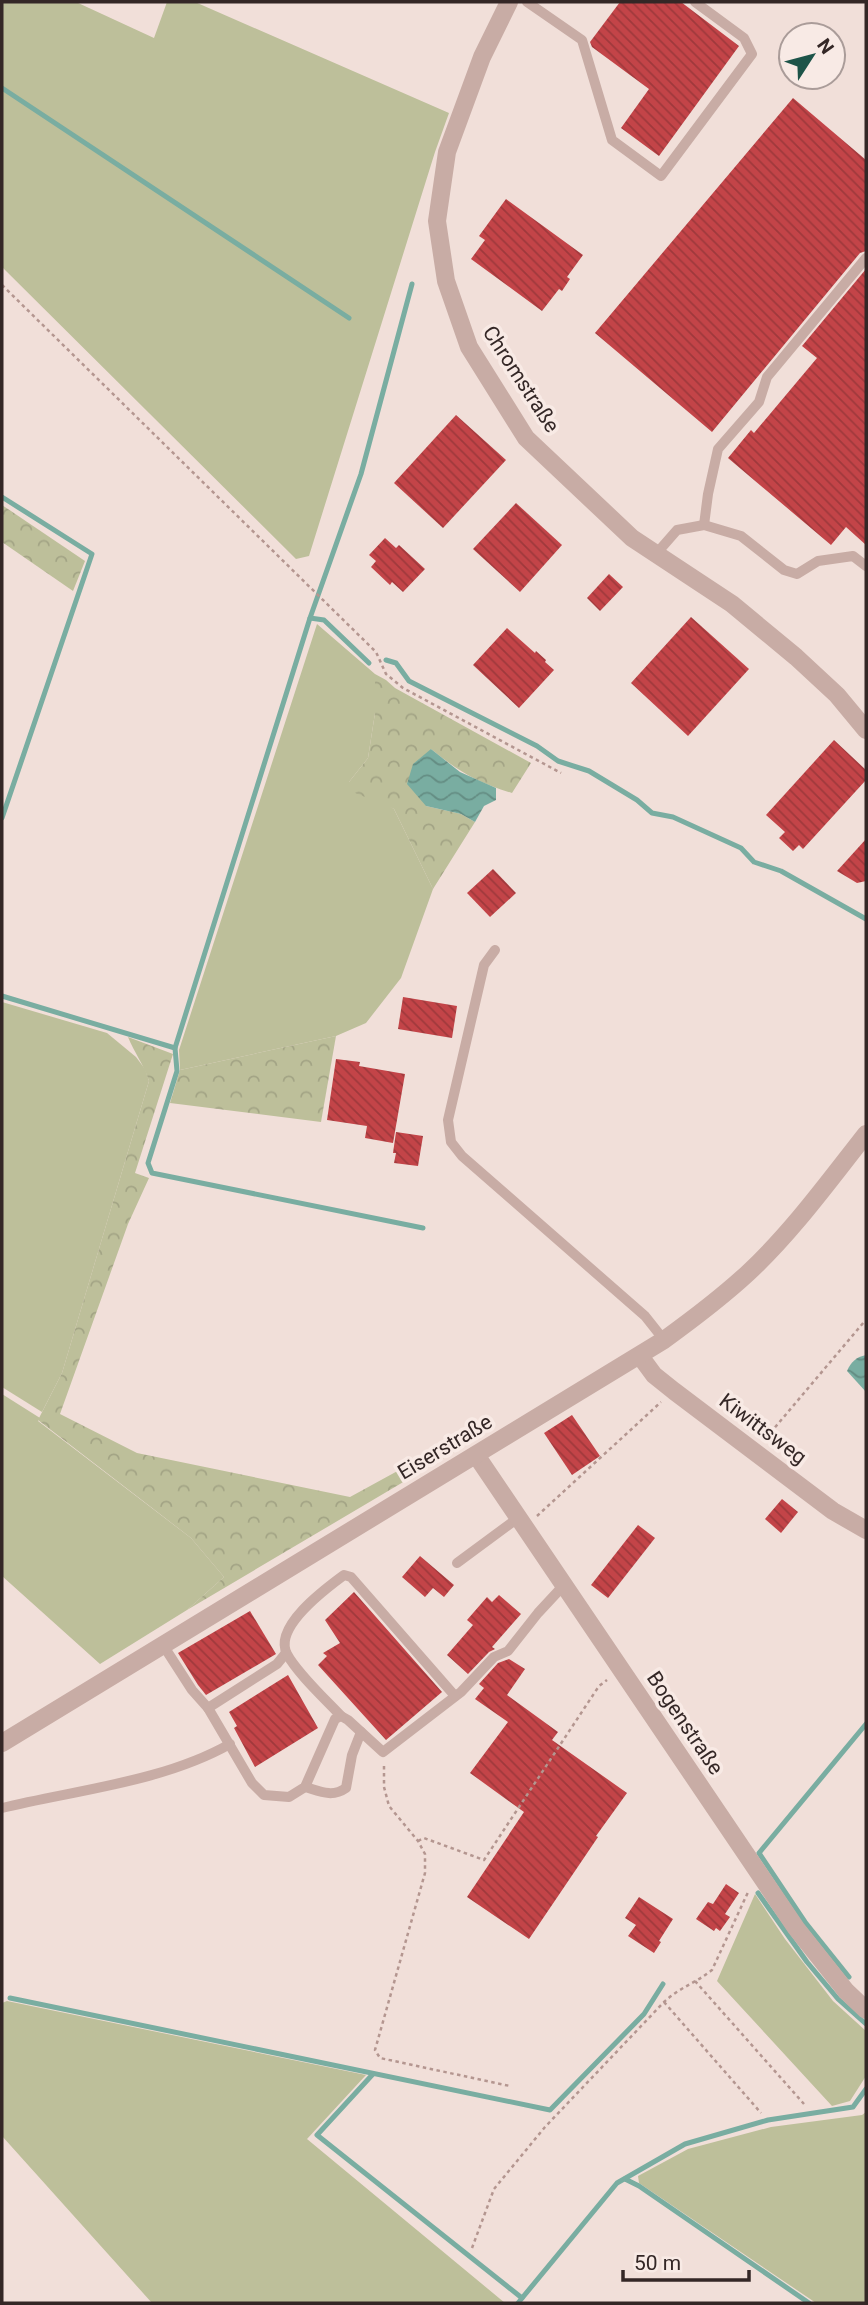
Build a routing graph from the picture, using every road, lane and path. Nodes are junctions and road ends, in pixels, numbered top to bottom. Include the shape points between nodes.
1 (509, 2) edge
2 (527, 2) edge
3 (695, 2) edge
4 (866, 258) edge
5 (2, 285) edge
6 (704, 526) junction
7 (656, 554) junction
8 (866, 566) edge
9 (866, 730) edge
10 (561, 773) dead end
11 (495, 950) dead end
12 (866, 1134) edge
13 (866, 1321) edge
14 (664, 1340) junction
15 (640, 1356) junction
16 (674, 1391) junction
17 (754, 1451) junction
18 (476, 1455) junction
19 (522, 1522) junction
20 (866, 1530) edge
21 (457, 1563) dead end
22 (564, 1585) junction
23 (163, 1646) junction
24 (286, 1653) junction
25 (620, 1668) junction
26 (455, 1696) junction
27 (208, 1708) junction
28 (341, 1716) junction
29 (361, 1732) junction
30 (2, 1743) edge
31 (230, 1744) junction
32 (383, 1752) junction
33 (305, 1787) junction
34 (2, 1808) edge
35 (418, 1841) junction
36 (762, 1878) junction
37 (695, 1981) junction
38 (664, 2002) junction
39 (866, 2010) edge
40 (510, 2087) dead end
41 (804, 2104) dead end
42 (761, 2113) dead end
43 (471, 2248) dead end

1 - 7 street, Chromstraße via 482,57 447,152 437,221 446,281 469,347 526,438 632,538
2 - 3 lane via 582,40 612,140 661,176 752,54 744,38
4 - 6 lane via 767,377 759,402 718,449
5 - 10 path via 376,652 386,674 403,688
6 - 7 lane via 677,530
6 - 8 lane via 741,536 784,570 797,574 818,561 853,556
7 - 9 street, Chromstraße via 732,604 796,657
11 - 14 lane via 484,965 448,1120 451,1142 645,1316
12 - 14 street, Eiserstraße via 749,1272
13 - 17 path
14 - 15 street, Eiserstraße
15 - 16 street, Kiwittsweg
15 - 18 street, Eiserstraße
16 - 17 street, Kiwittsweg
16 - 19 path
17 - 20 street, Kiwittsweg
18 - 19 street, Bogenstraße
18 - 23 street, Eiserstraße
19 - 21 lane
19 - 22 street, Bogenstraße
22 - 25 street, Bogenstraße
22 - 26 lane via 508,1651 494,1657
23 - 27 lane
23 - 30 street, Eiserstraße
24 - 26 lane via 286,1631 296,1617 344,1575 351,1577
24 - 27 lane via 277,1664
24 - 28 lane
25 - 35 path via 599,1686 484,1860 424,1838
25 - 36 street, Bogenstraße
26 - 32 lane
27 - 31 lane
28 - 29 lane
28 - 33 lane via 335,1719
29 - 32 lane
29 - 33 lane via 345,1788 330,1794
31 - 33 lane via 264,1795 289,1797
31 - 34 lane via 169,1769
32 - 35 path via 389,1805
35 - 40 path via 425,1854 425,1873 375,2050 380,2058
36 - 37 path via 747,1892 712,1970
36 - 39 street, Bogenstraße via 796,1928
37 - 38 path
37 - 41 path
38 - 42 path
38 - 43 path via 545,2127 494,2189

